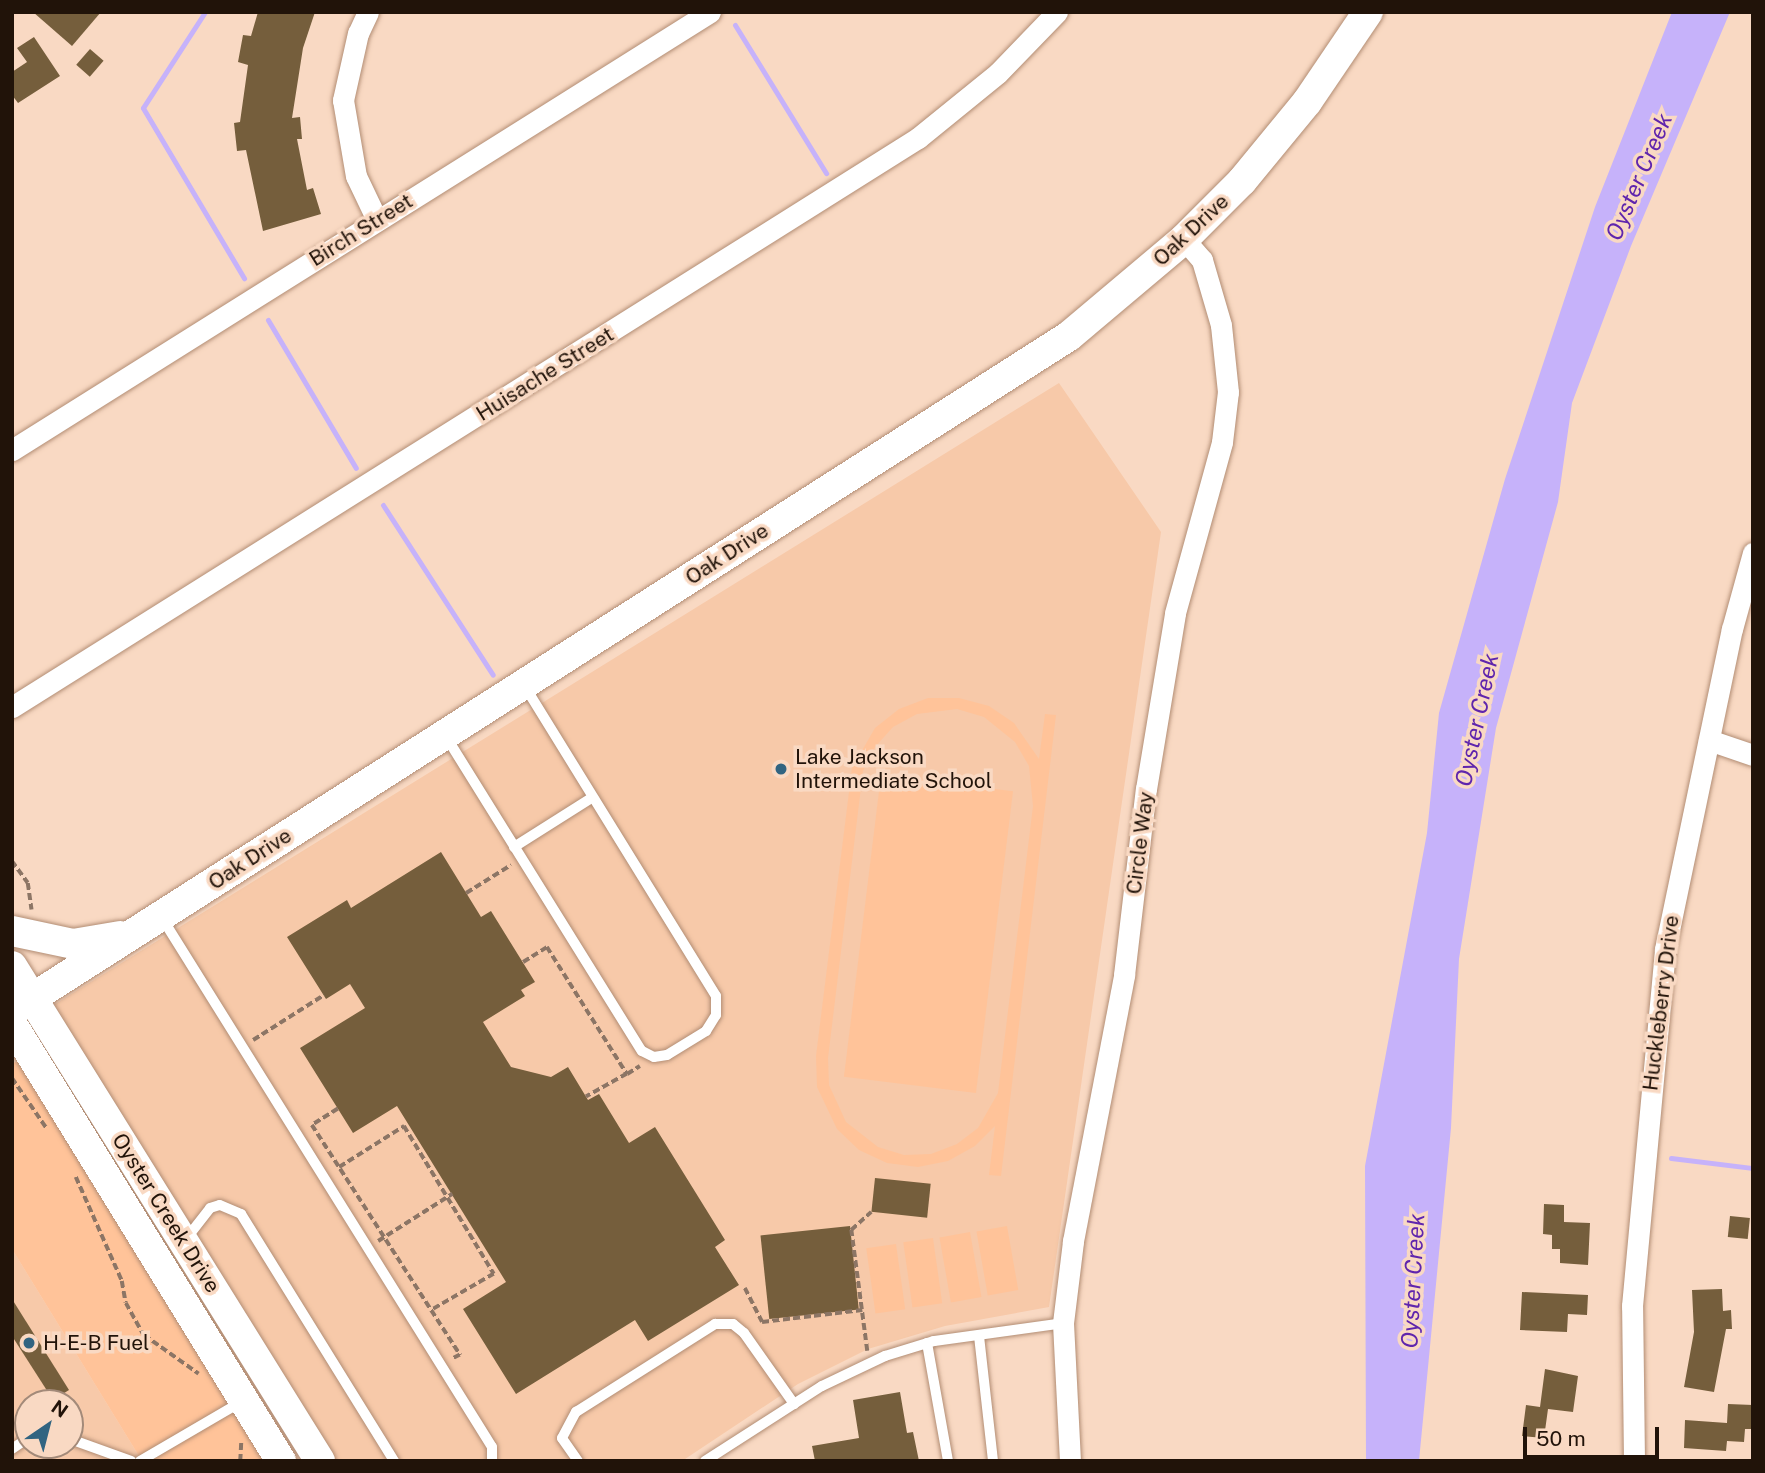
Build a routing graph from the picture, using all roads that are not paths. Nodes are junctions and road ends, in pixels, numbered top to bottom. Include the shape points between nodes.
1 (368, 12) edge
2 (710, 12) edge
3 (1057, 12) edge
4 (1368, 12) edge
5 (377, 220) junction
6 (1184, 239) junction
7 (12, 450) edge
8 (1753, 553) edge
9 (524, 685) junction
10 (12, 707) edge
11 (444, 735) junction
12 (1709, 740) junction
13 (1753, 755) edge
14 (593, 797) junction
15 (514, 847) junction
16 (161, 916) junction
17 (12, 930) edge
18 (130, 934) junction
19 (12, 966) edge
20 (22, 1005) edge
21 (12, 1024) edge
22 (184, 1241) junction
23 (1063, 1323) junction
24 (979, 1336) junction
25 (928, 1343) junction
26 (794, 1404) junction
27 (235, 1406) junction
28 (84, 1444) edge
29 (131, 1461) edge
30 (141, 1461) edge
31 (281, 1461) edge
32 (320, 1461) edge
33 (394, 1461) edge
34 (492, 1461) edge
35 (578, 1461) edge
36 (705, 1461) edge
37 (948, 1461) edge
38 (993, 1461) edge
39 (1070, 1461) edge
40 (1634, 1461) edge

1 - 5 street via 358,33 344,100 356,176
2 - 5 street, Birch Street
3 - 10 street, Huisache Street via 999,73 918,138
4 - 6 street, Oak Drive via 1307,102 1242,181
5 - 7 street, Birch Street
6 - 9 street, Oak Drive via 1069,336
6 - 23 street, Circle Way via 1202,260 1222,324 1228,392 1222,442 1191,546 1161,690 1124,975 1073,1241
8 - 12 street, Huckleberry Drive
9 - 11 street, Oak Drive
9 - 14 lane
11 - 15 lane
11 - 16 street, Oak Drive
12 - 13 street
12 - 40 street, Huckleberry Drive via 1664,949 1632,1306
14 - 15 lane
14 - 15 lane via 716,996 716,1015 706,1031 667,1055 654,1057 642,1051
16 - 18 street, Oak Drive
16 - 34 lane via 492,1447
17 - 18 street via 73,944
18 - 20 street, Oak Drive
19 - 20 street, Oyster Creek Drive
20 - 22 street, Oyster Creek Drive
21 - 27 street, Oyster Creek Drive
22 - 32 street, Oyster Creek Drive
22 - 33 lane via 210,1208 220,1205 241,1214
23 - 24 lane
23 - 39 street, Circle Way
24 - 25 lane
24 - 38 lane
25 - 26 lane via 869,1363
25 - 37 lane
26 - 35 lane via 744,1333 733,1324 715,1324 576,1412 562,1438
26 - 36 lane
27 - 30 lane
27 - 31 street, Oyster Creek Drive
28 - 29 lane

